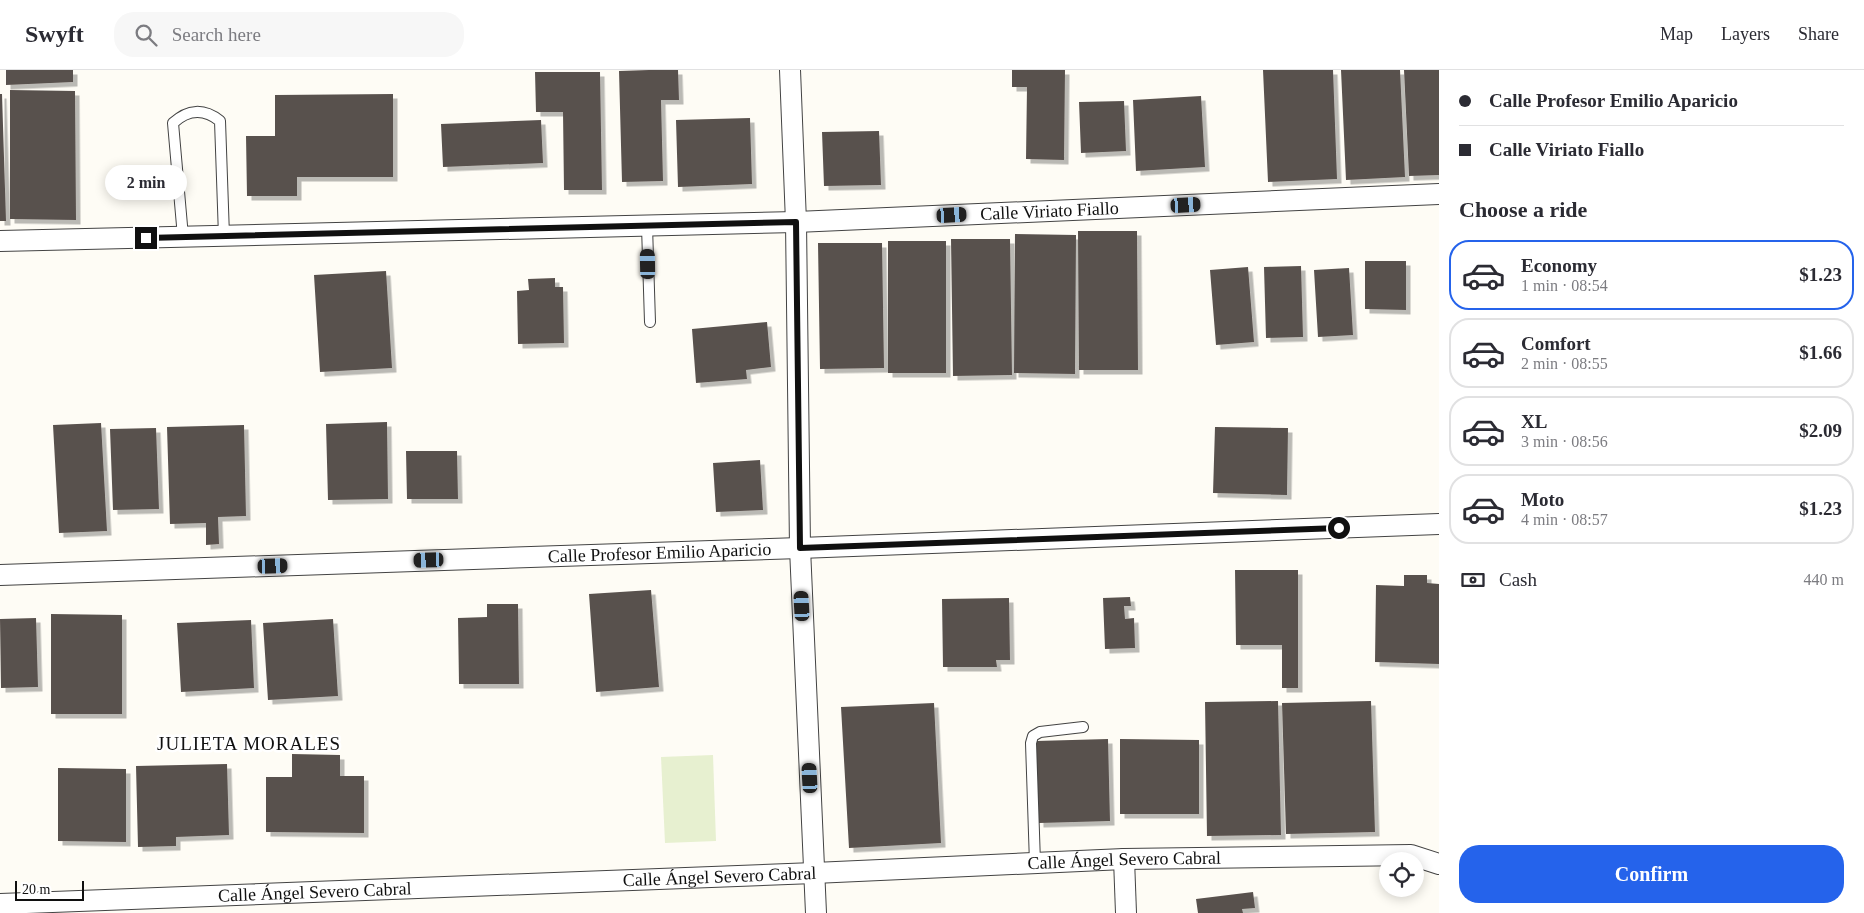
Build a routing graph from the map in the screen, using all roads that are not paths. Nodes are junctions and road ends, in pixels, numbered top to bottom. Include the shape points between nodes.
1 (790, 70) edge
2 (1439, 194) edge
3 (796, 222) junction
4 (647, 226) junction
5 (224, 236) junction
6 (183, 237) junction
7 (0, 241) edge
8 (650, 322) dead end
9 (1439, 524) edge
10 (800, 548) junction
11 (0, 575) edge
12 (1083, 727) dead end
13 (1124, 859) junction
14 (1035, 863) junction
15 (1439, 864) edge
16 (814, 874) junction
17 (0, 904) edge
18 (816, 913) edge
19 (1126, 913) edge

1 - 3 street
2 - 3 street, Calle Viriato Fiallo
3 - 4 street, Calle Viriato Fiallo
3 - 10 street
4 - 5 street, Calle Viriato Fiallo
4 - 8 lane
5 - 6 street, Calle Viriato Fiallo
5 - 6 lane via 220,121 205,112 196,111 187,113 174,123
6 - 7 street, Calle Viriato Fiallo
9 - 10 street, Calle Profesor Emilio Aparicio
10 - 11 street, Calle Profesor Emilio Aparicio
10 - 16 street
12 - 14 lane via 1040,732 1033,736
13 - 14 street, Calle Ángel Severo Cabral
13 - 15 street, Calle Ángel Severo Cabral via 1411,855
13 - 19 street
14 - 16 street, Calle Ángel Severo Cabral
16 - 17 street, Calle Ángel Severo Cabral
16 - 18 street

